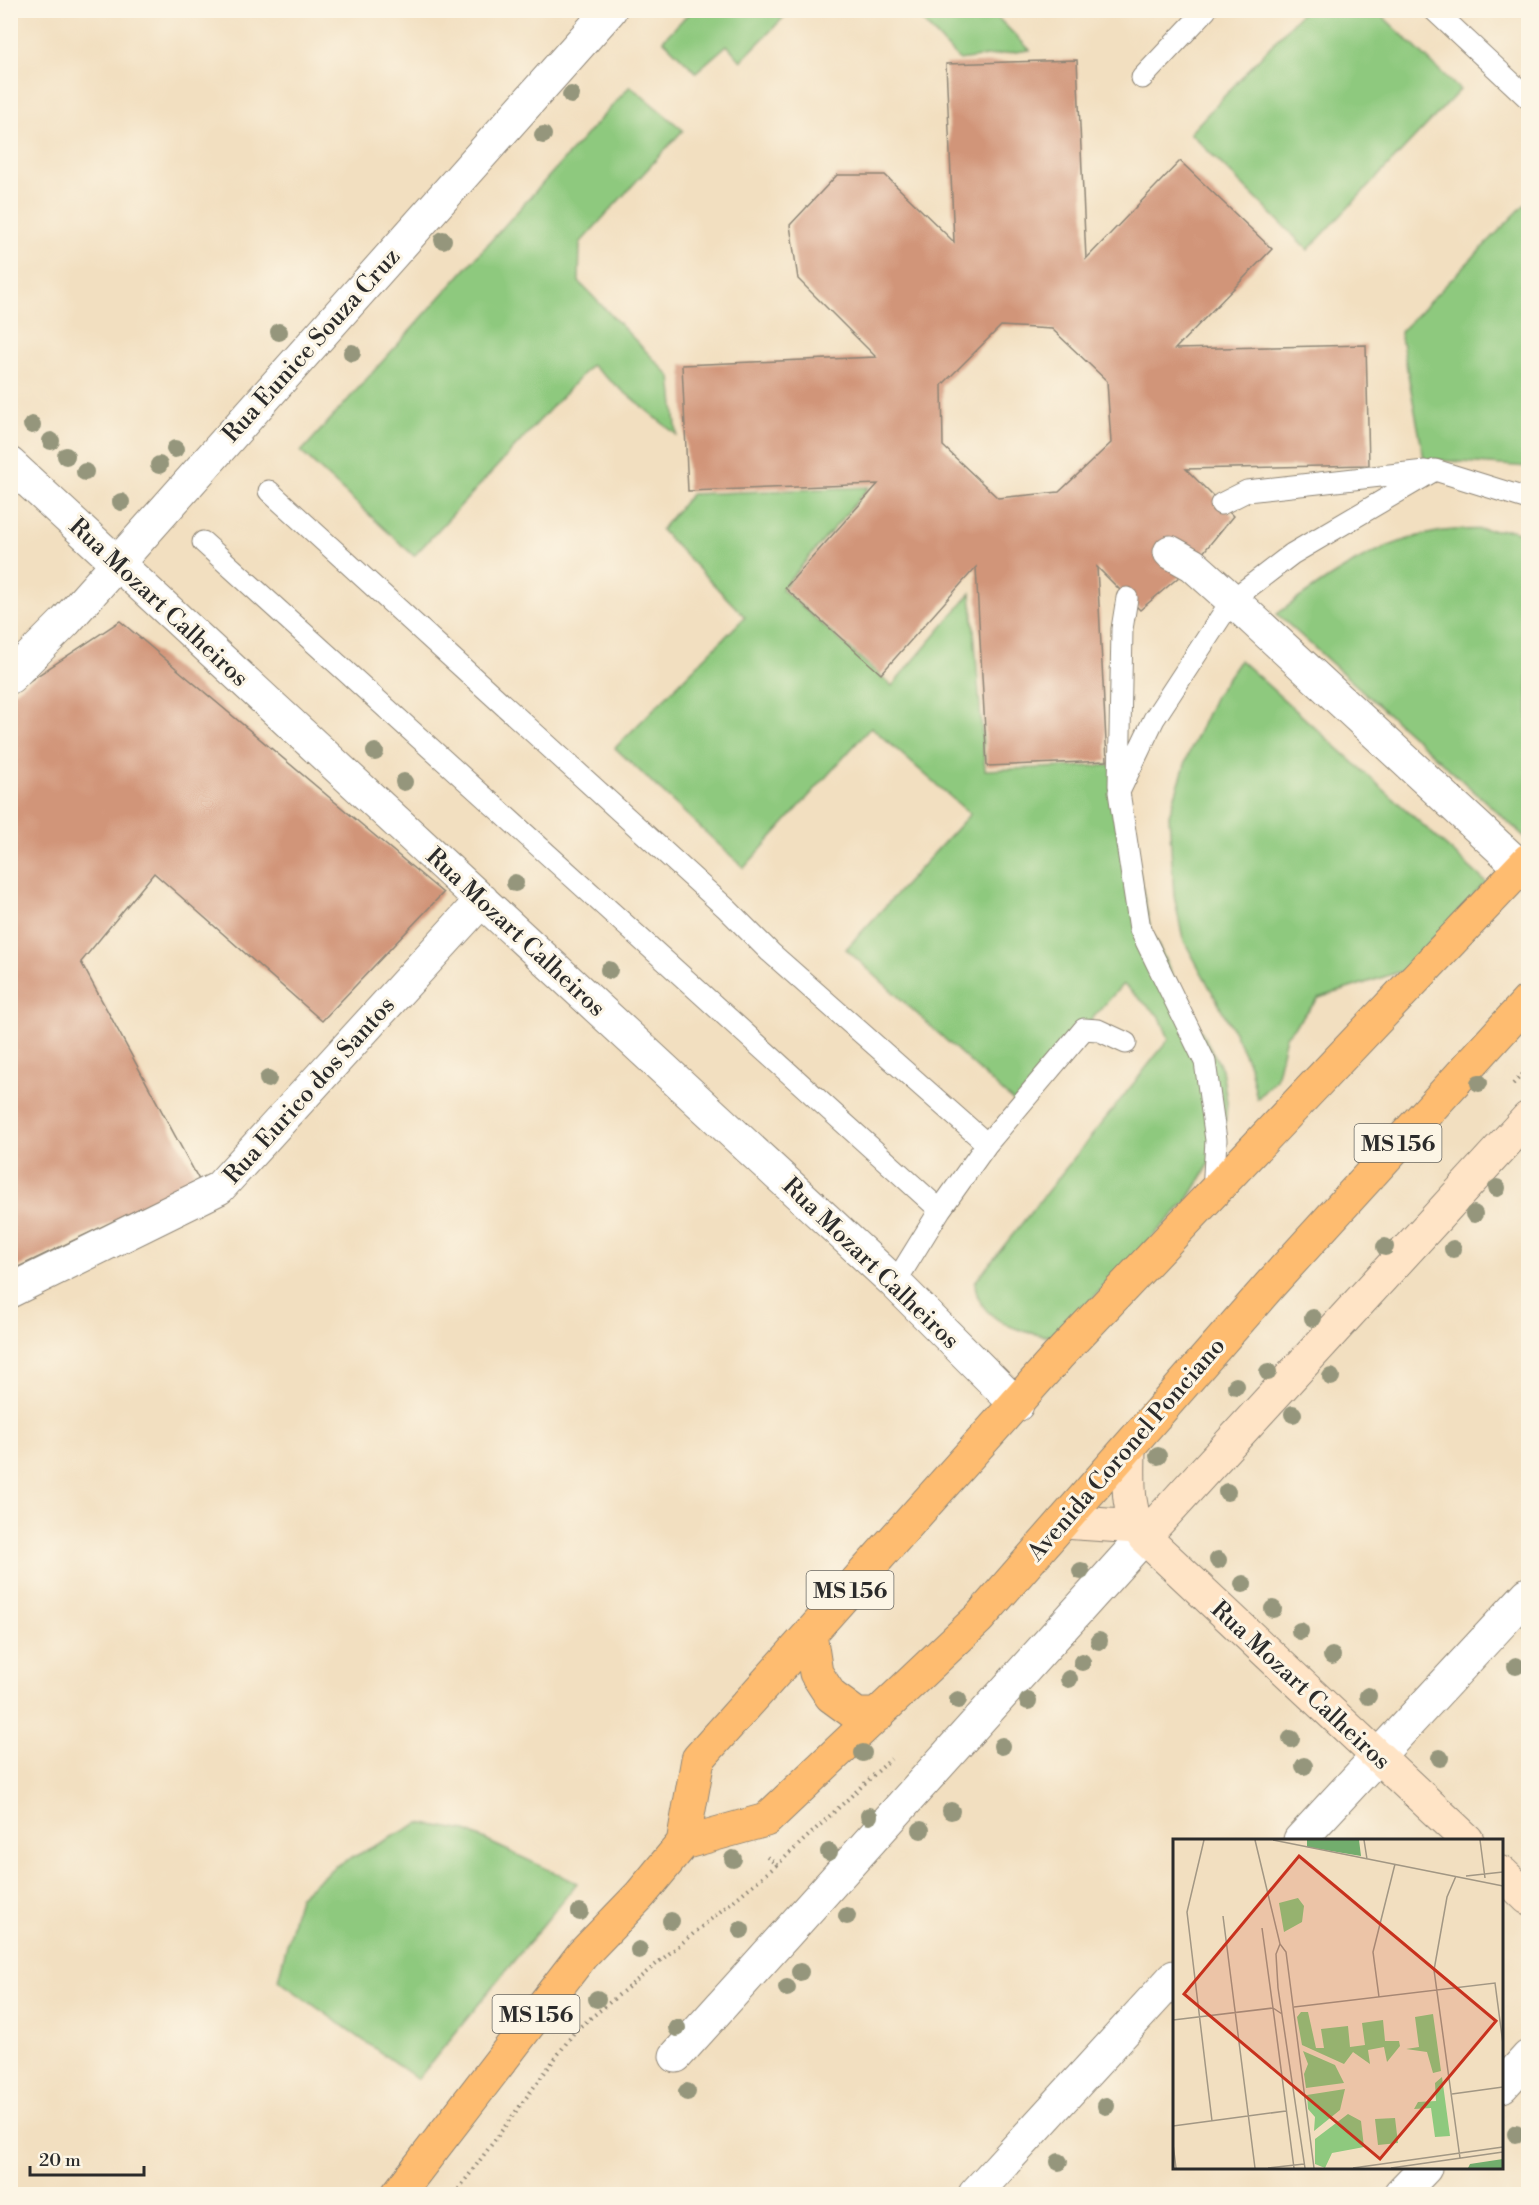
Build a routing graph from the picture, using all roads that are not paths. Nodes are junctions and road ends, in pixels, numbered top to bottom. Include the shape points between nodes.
1 (610, 10) edge
2 (1206, 10) edge
3 (1434, 10) edge
4 (1142, 78) dead end
5 (1528, 98) edge
6 (10, 464) edge
7 (1435, 470) junction
8 (269, 491) dead end
9 (1528, 498) edge
10 (1221, 504) dead end
11 (203, 542) dead end
12 (1170, 552) dead end
13 (117, 563) junction
14 (1127, 598) dead end
15 (1232, 600) junction
16 (10, 678) edge
17 (1119, 792) junction
18 (1526, 867) edge
19 (482, 900) junction
20 (1528, 1001) edge
21 (1126, 1043) dead end
22 (1528, 1118) edge
23 (987, 1144) junction
24 (1214, 1192) junction
25 (940, 1210) junction
26 (895, 1283) junction
27 (10, 1291) edge
28 (1017, 1405) junction
29 (1129, 1447) junction
30 (1063, 1522) junction
31 (1140, 1532) junction
32 (1528, 1594) edge
33 (810, 1634) junction
34 (878, 1715) junction
35 (1377, 1756) junction
36 (1301, 1839) edge
37 (1466, 1839) edge
38 (683, 1843) junction
39 (1503, 1874) edge
40 (1528, 1898) edge
41 (1173, 1978) edge
42 (676, 2056) dead end
43 (1528, 2057) edge
44 (1503, 2085) edge
45 (1424, 2169) edge
46 (398, 2194) edge
47 (975, 2194) edge
48 (1400, 2194) edge

1 - 13 street, Rua Eunice Souza Cruz
2 - 4 lane
3 - 5 lane
6 - 13 street, Rua Mozart Calheiros
7 - 9 lane
7 - 10 lane via 1247,491
7 - 15 lane via 1292,554
8 - 23 lane via 770,952
11 - 25 lane
12 - 15 street via 1193,565
13 - 16 street, Rua Eunice Souza Cruz
13 - 19 street, Rua Mozart Calheiros
14 - 17 lane via 1122,629
15 - 17 lane via 1154,719
15 - 18 street
17 - 24 lane via 1140,929 1205,1062 1216,1140
18 - 24 main road
19 - 26 street, Rua Mozart Calheiros
19 - 27 street, Rua Eurico dos Santos via 219,1188
20 - 29 main road, Avenida Coronel Ponciano / MS 156 via 1269,1286
21 - 23 lane via 1098,1030 1084,1029
22 - 31 main road
23 - 25 lane
24 - 28 main road, MS 156 via 1058,1356
25 - 26 lane
26 - 28 street, Rua Mozart Calheiros
28 - 33 main road, MS 156
29 - 30 main road, Avenida Coronel Ponciano / MS 156
29 - 31 main road via 1129,1495
30 - 31 main road
30 - 34 main road, Avenida Coronel Ponciano / MS 156 via 979,1618
31 - 35 main road, Rua Mozart Calheiros
31 - 42 street
32 - 35 street
33 - 34 main road via 816,1673 831,1696 856,1715
33 - 38 main road, MS 156 via 698,1759
34 - 38 main road, Avenida Coronel Ponciano / MS 156 via 766,1820
35 - 36 street
35 - 37 main road, Rua Mozart Calheiros
38 - 46 main road, MS 156 via 582,1955
39 - 40 main road
41 - 47 street
43 - 44 street
45 - 48 street

